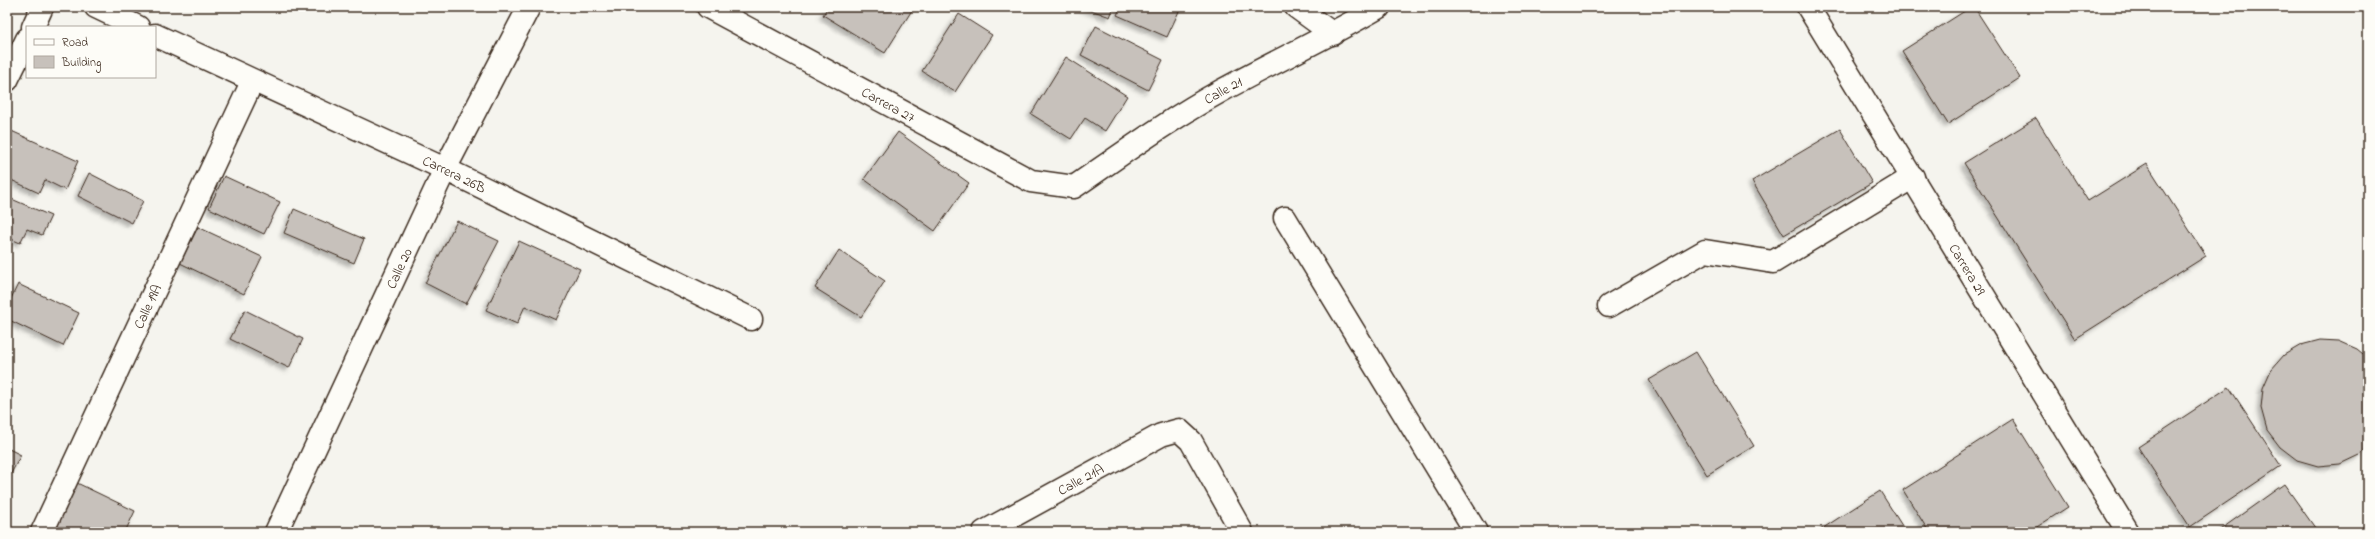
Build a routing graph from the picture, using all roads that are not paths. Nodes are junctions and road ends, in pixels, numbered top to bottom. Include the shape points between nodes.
1 (42, 7) edge
2 (96, 7) edge
3 (529, 7) edge
4 (708, 7) edge
5 (1296, 7) edge
6 (1379, 7) edge
7 (1808, 7) edge
8 (33, 26) edge
9 (136, 26) edge
10 (1333, 34) junction
11 (156, 35) edge
12 (26, 40) edge
13 (7, 80) edge
14 (252, 82) junction
15 (446, 169) junction
16 (1913, 177) junction
17 (1074, 187) joint
18 (1285, 218) dead end
19 (1609, 306) dead end
20 (750, 320) dead end
21 (2125, 531) edge
22 (42, 532) edge
23 (276, 532) edge
24 (984, 532) edge
25 (1242, 532) edge
26 (1476, 532) edge

1 - 8 street
2 - 9 street
3 - 15 street, Calle 20
4 - 17 street, Carrera 27 via 1030,181
5 - 10 street
6 - 10 street, Calle 21
7 - 16 street, Carrera 29
10 - 17 street, Calle 21 via 1221,92 1148,136
11 - 14 street, Carrera 26B
12 - 13 street
14 - 15 street, Carrera 26B
14 - 22 street, Calle 19A
15 - 20 street, Carrera 26B
15 - 23 street, Calle 20
16 - 19 street via 1773,262 1705,252
16 - 21 street, Carrera 29
18 - 26 street
24 - 25 street, Calle 21A via 1161,435 1179,430 1191,441

